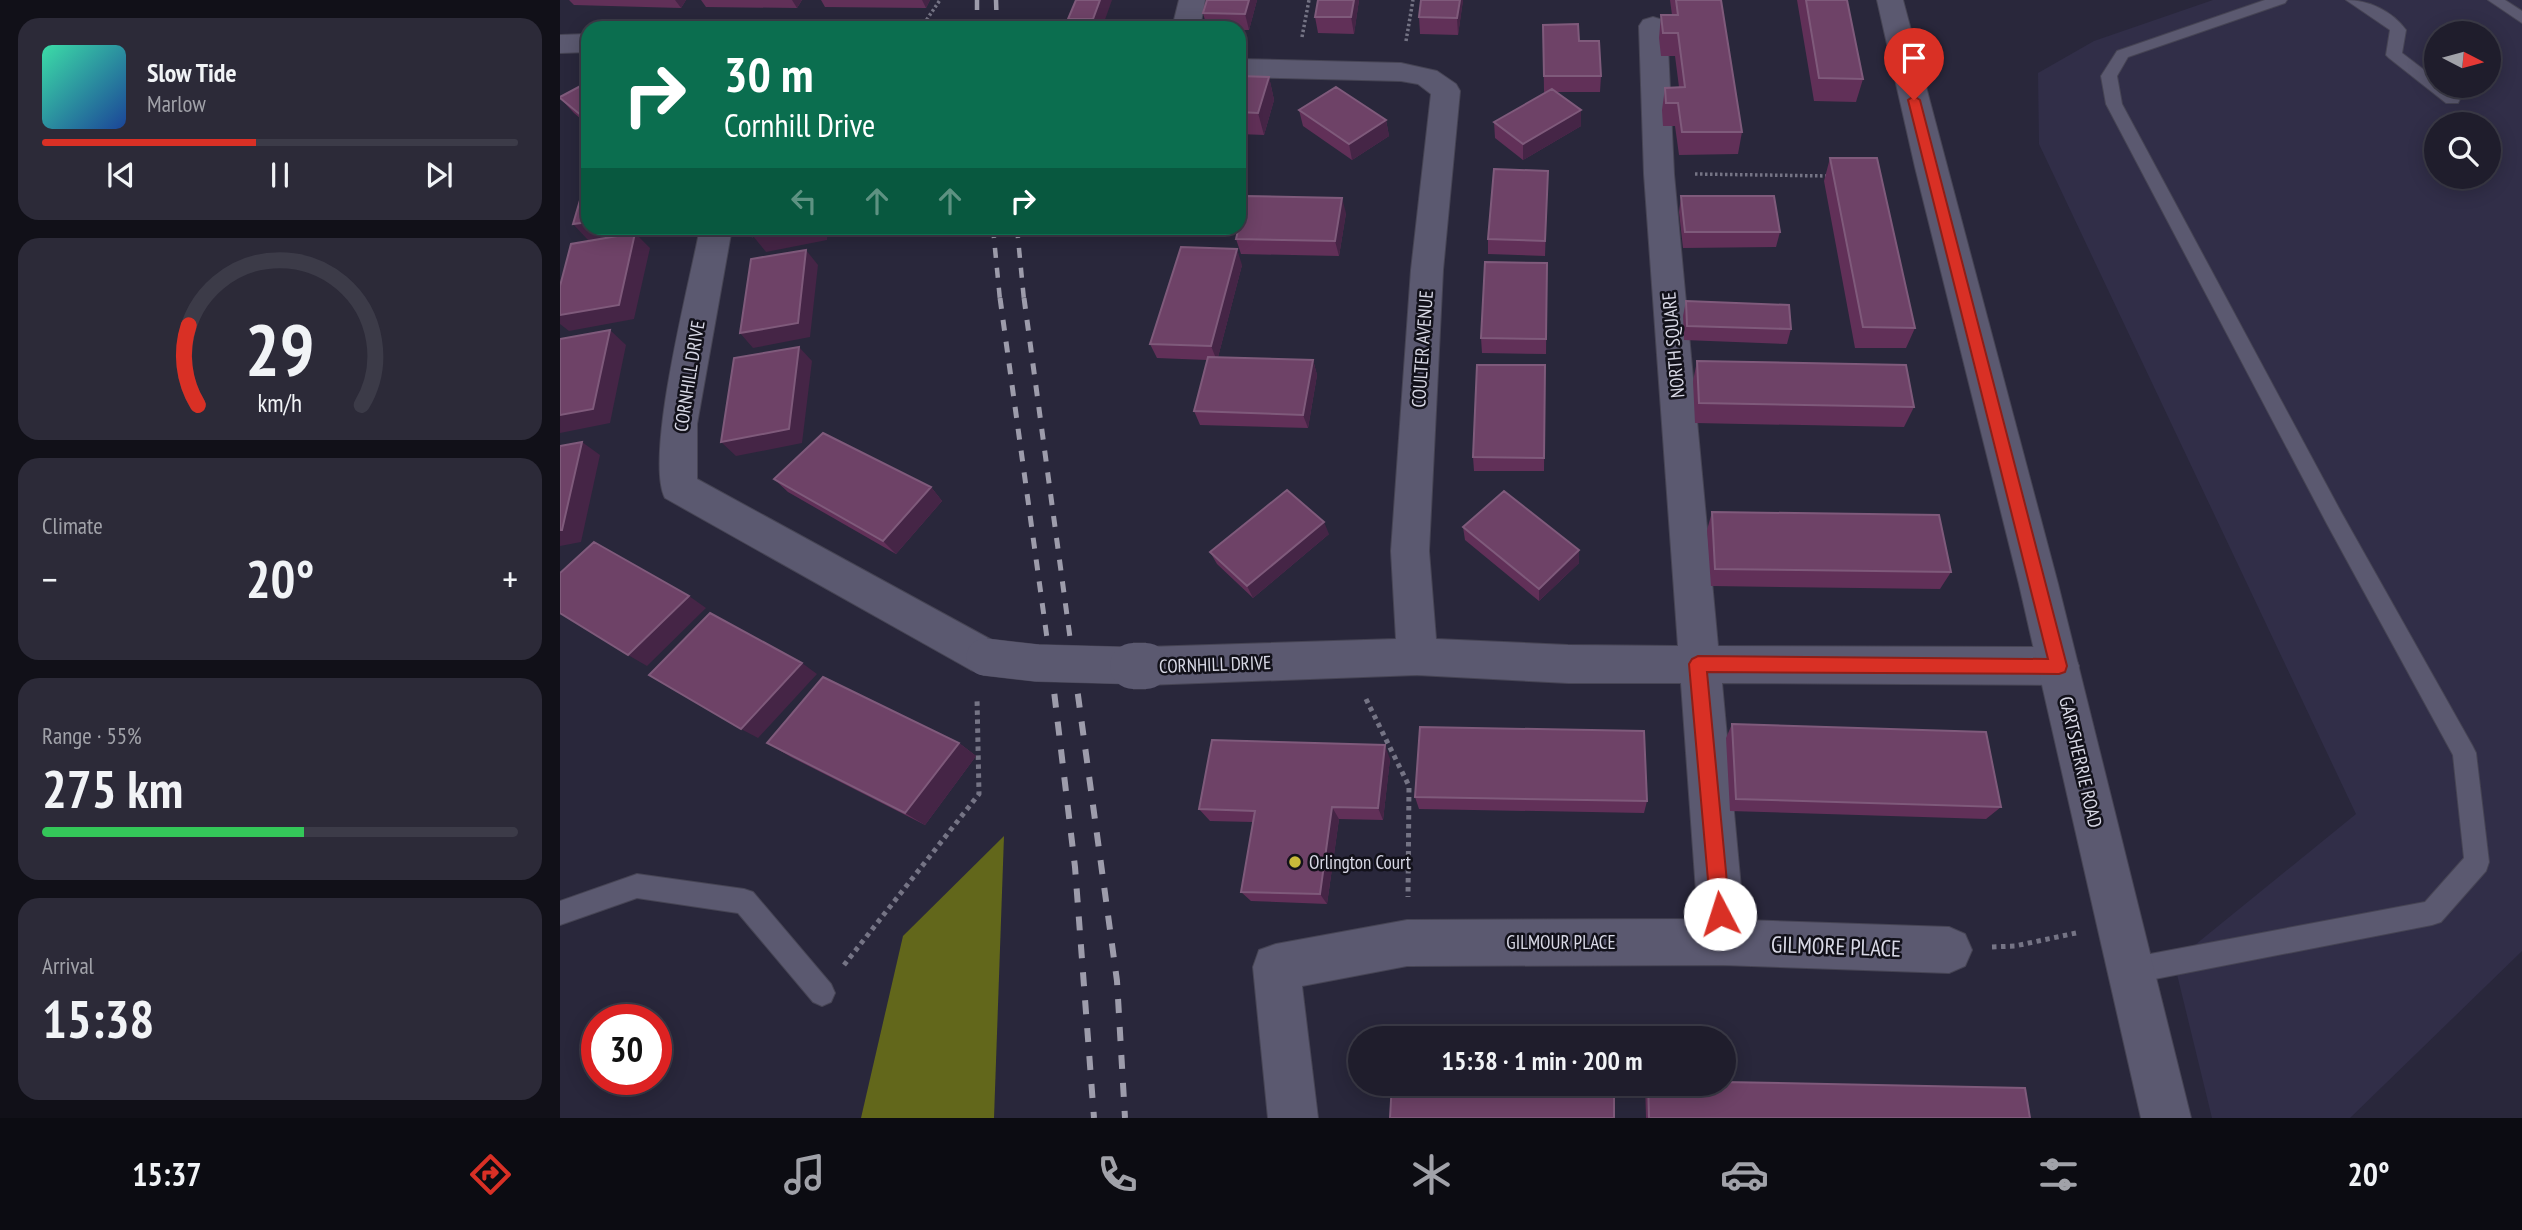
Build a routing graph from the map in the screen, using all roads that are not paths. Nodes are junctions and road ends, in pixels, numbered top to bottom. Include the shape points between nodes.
1 (1192, 0) edge
2 (1890, 0) edge
3 (2280, 0) edge
4 (2353, 0) edge
5 (2495, 0) edge
6 (2522, 18) edge
7 (1188, 21) edge
8 (1653, 26) dead end
9 (581, 43) edge
10 (560, 44) edge
11 (1246, 68) edge
12 (2452, 99) dead end
13 (715, 235) edge
14 (1417, 657) junction
15 (1698, 664) junction
16 (2059, 666) junction
17 (560, 913) edge
18 (1723, 942) junction
19 (1949, 950) road end
20 (2129, 971) junction
21 (822, 993) road end
22 (1293, 1118) edge
23 (2166, 1118) edge

1 - 7 street
2 - 16 street, GARTSHERRIE ROAD
3 - 20 lane via 2122,54 2109,76 2114,104 2464,753 2477,862 2432,913
4 - 12 lane via 2392,22 2398,30 2394,55
5 - 6 lane
8 - 15 street, NORTH SQUARE via 1659,174
9 - 10 street
11 - 14 street, COULTER AVENUE via 1401,72 1427,77 1446,91 1427,270 1410,551
13 - 14 street, CORNHILL DRIVE, bridge via 679,424 678,487 980,655 1037,663 1146,666
14 - 15 street, CORNHILL DRIVE
15 - 16 street, CORNHILL DRIVE
15 - 18 street
16 - 20 street, GARTSHERRIE ROAD
17 - 21 lane via 637,886 744,901
18 - 19 street, GILMORE PLACE
18 - 22 street, GILMOUR PLACE via 1407,943 1276,967
20 - 23 street, GARTSHERRIE ROAD

